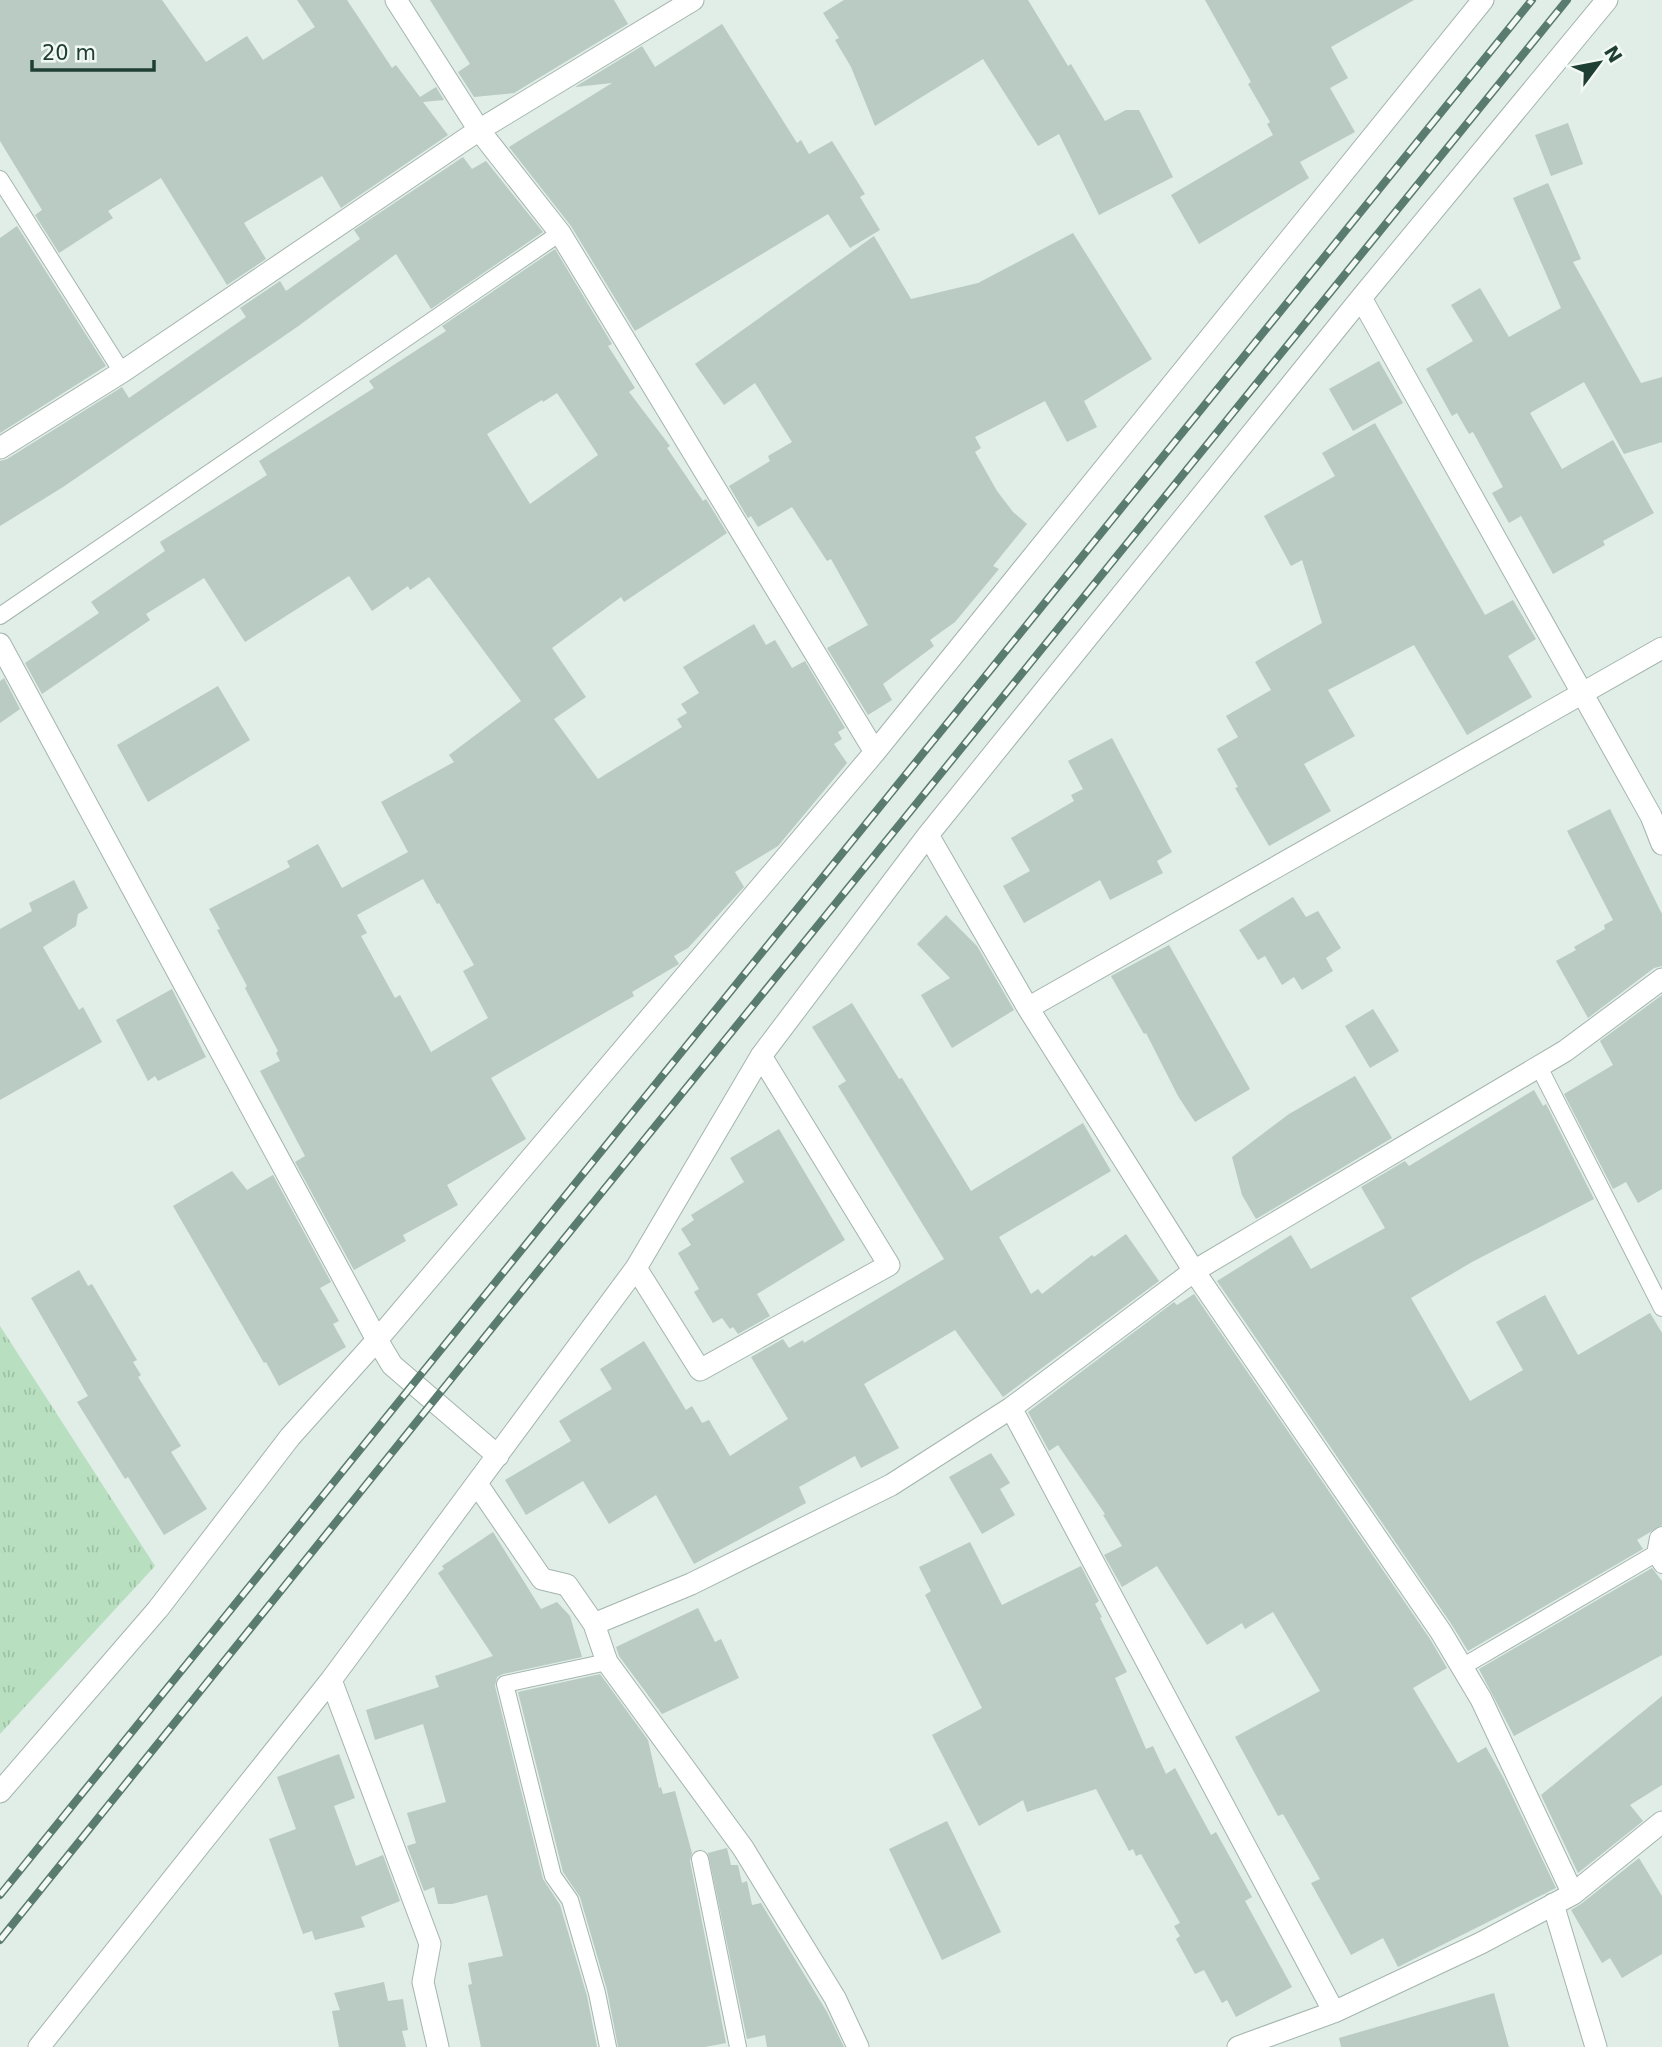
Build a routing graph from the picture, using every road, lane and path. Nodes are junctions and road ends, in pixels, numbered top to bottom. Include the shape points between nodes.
1 (396, 0) edge
2 (693, 0) edge
3 (1483, 0) edge
4 (1607, 0) edge
5 (479, 130) junction
6 (0, 179) edge
7 (560, 233) junction
8 (1361, 298) junction
9 (122, 372) junction
10 (0, 448) edge
11 (0, 616) edge
12 (0, 644) edge
13 (1662, 648) edge
14 (1582, 693) junction
15 (876, 752) junction
16 (928, 835) junction
17 (1662, 844) edge
18 (1662, 979) edge
19 (1028, 1008) junction
20 (761, 1056) junction
21 (1539, 1067) junction
22 (636, 1268) junction
23 (1194, 1271) junction
24 (1662, 1308) edge
25 (377, 1340) junction
26 (1011, 1408) junction
27 (498, 1457) junction
28 (477, 1484) junction
29 (1662, 1535) edge
30 (1658, 1560) edge
31 (594, 1624) junction
32 (607, 1661) junction
33 (1462, 1667) junction
34 (331, 1680) junction
35 (0, 1792) edge
36 (1662, 1822) edge
37 (700, 1859) dead end
38 (1573, 1894) junction
39 (1553, 1904) junction
40 (1334, 2012) junction
41 (39, 2047) edge
42 (438, 2047) edge
43 (608, 2047) edge
44 (738, 2047) edge
45 (858, 2047) edge
46 (1238, 2047) edge
47 (1596, 2047) edge

1 - 5 street
2 - 5 street
3 - 15 street
4 - 8 street
5 - 7 street
5 - 9 street
6 - 9 lane
7 - 11 lane
7 - 15 street
8 - 14 street
8 - 16 street
9 - 10 street
12 - 25 street
13 - 14 street
14 - 17 street
14 - 19 street
15 - 25 street
16 - 19 street
16 - 20 street
18 - 21 street
19 - 23 street
20 - 22 street
20 - 22 street via 889,1265 700,1370
21 - 23 street
21 - 24 lane
22 - 27 street
23 - 26 street
23 - 33 street
25 - 27 street via 392,1365
25 - 35 street via 290,1437 158,1609
26 - 31 street via 891,1485 691,1584
26 - 40 street
27 - 28 street
28 - 31 street via 542,1579 567,1585
28 - 34 street
29 - 30 lane
30 - 33 lane
31 - 32 street
32 - 43 lane via 505,1684 553,1876 570,1900
32 - 45 street via 743,1848 835,1998
33 - 38 street
34 - 41 street
34 - 42 street via 430,1944 423,1982
36 - 38 street
37 - 44 lane
38 - 39 street
39 - 40 street
39 - 47 street
40 - 46 street

